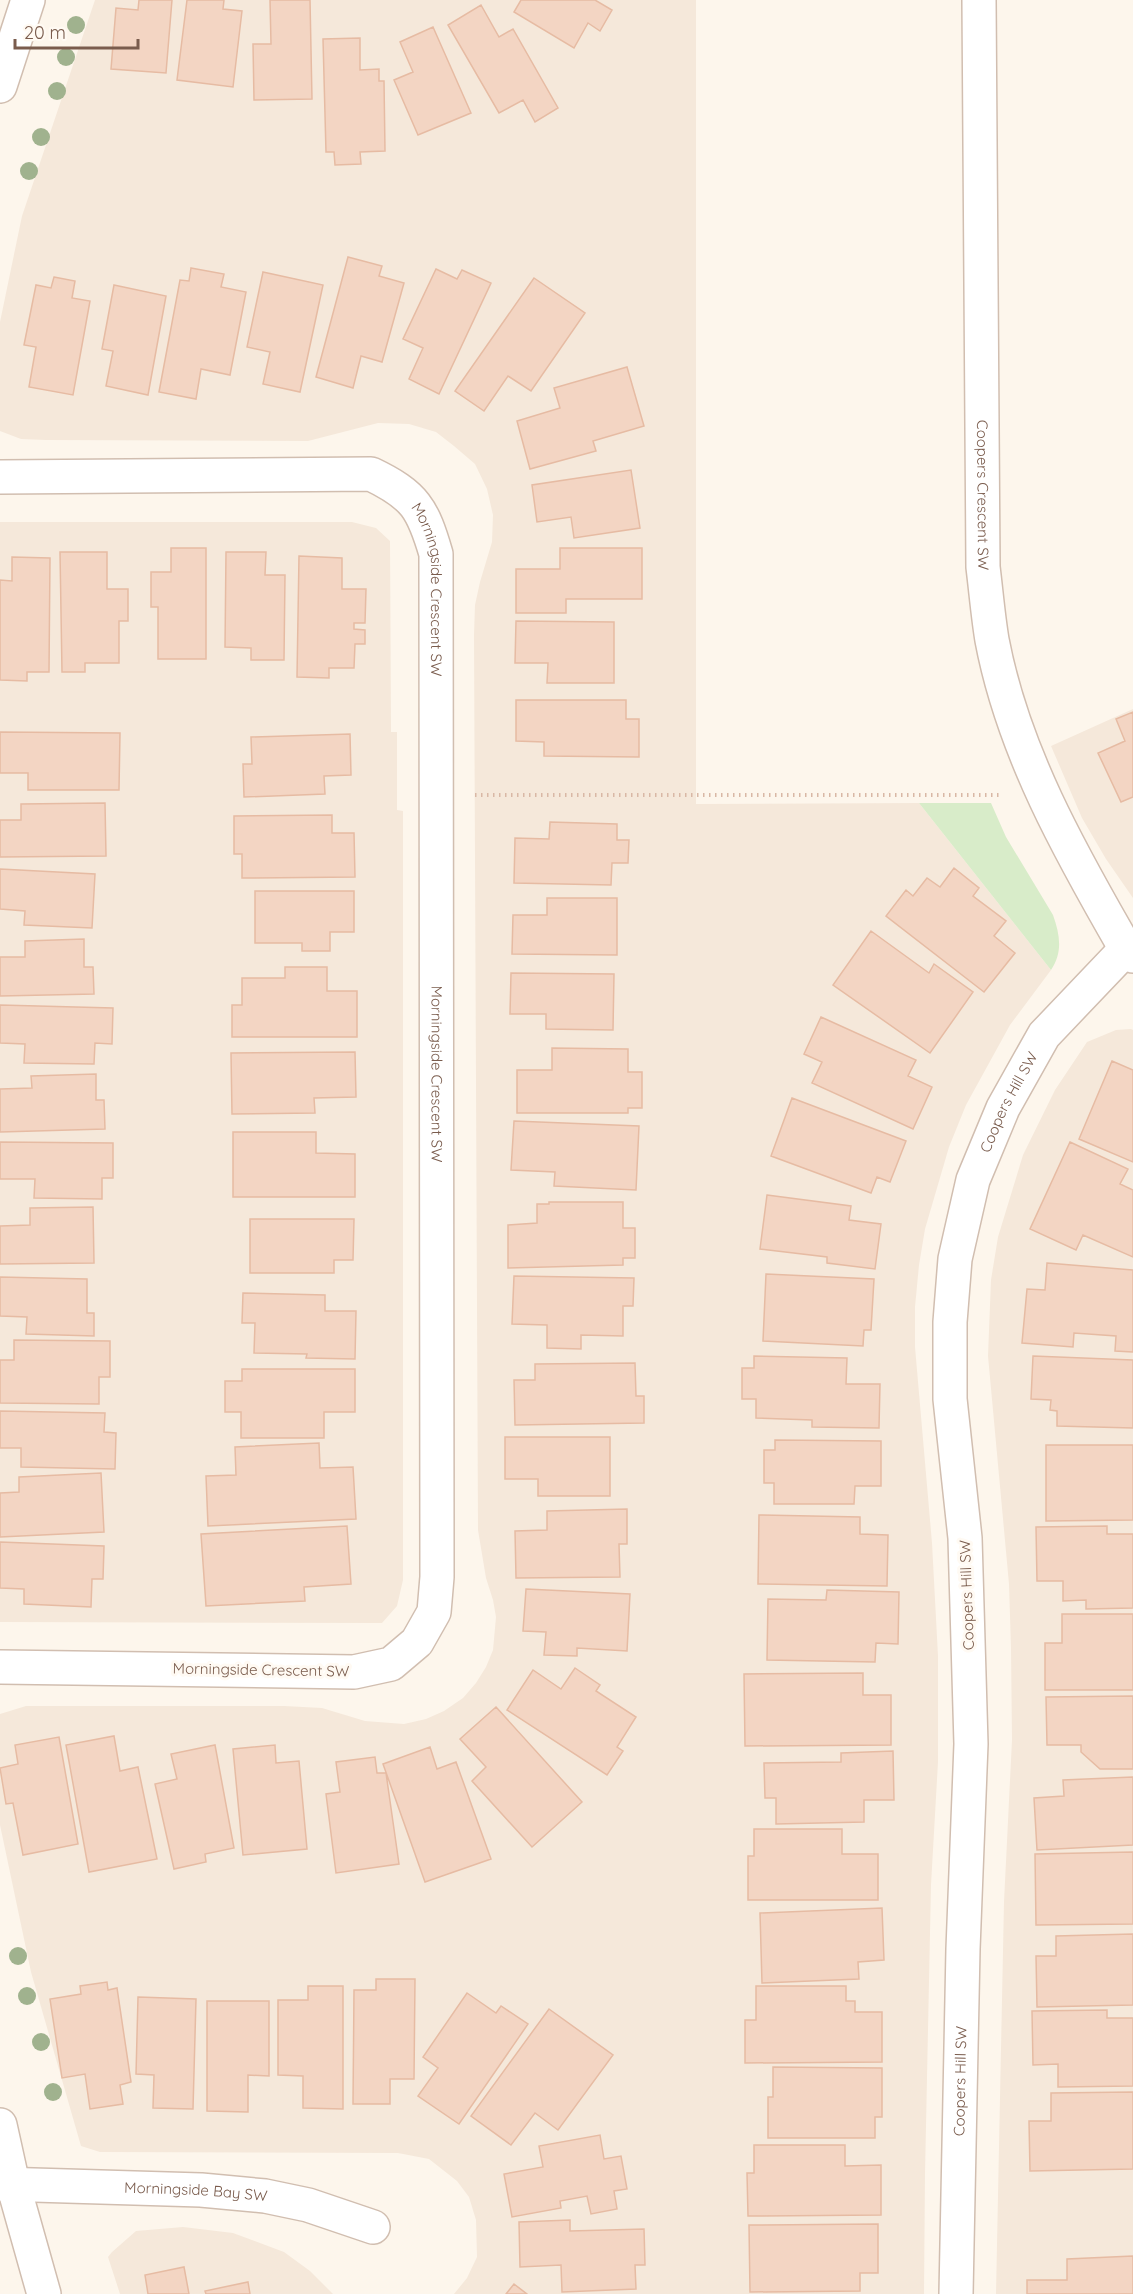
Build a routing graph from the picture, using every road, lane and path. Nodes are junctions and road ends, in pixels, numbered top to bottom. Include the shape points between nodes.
1 (28, 0) edge
2 (979, 0) edge
3 (0, 86) edge
4 (0, 477) edge
5 (436, 795) junction
6 (1044, 795) junction
7 (1129, 952) edge
8 (0, 1667) edge
9 (0, 2125) edge
10 (7, 2184) edge
11 (374, 2227) dead end
12 (44, 2294) edge
13 (956, 2294) edge

1 - 3 street
2 - 6 street, Coopers Crescent SW via 983,567 995,651 1014,719
4 - 5 street, Morningside Crescent SW via 371,474 393,485 411,500 426,521 436,554
5 - 6 path
5 - 8 street, Morningside Crescent SW via 434,1611 417,1642 391,1664 354,1672
6 - 7 street, Coopers Crescent SW via 1084,876
7 - 13 street, Coopers Hill SW via 1044,1035 1003,1108 973,1180 956,1259 950,1322 950,1399 965,1538 971,1744
9 - 10 street
10 - 11 street, Morningside Bay SW via 201,2190 265,2196 308,2205
10 - 12 street

